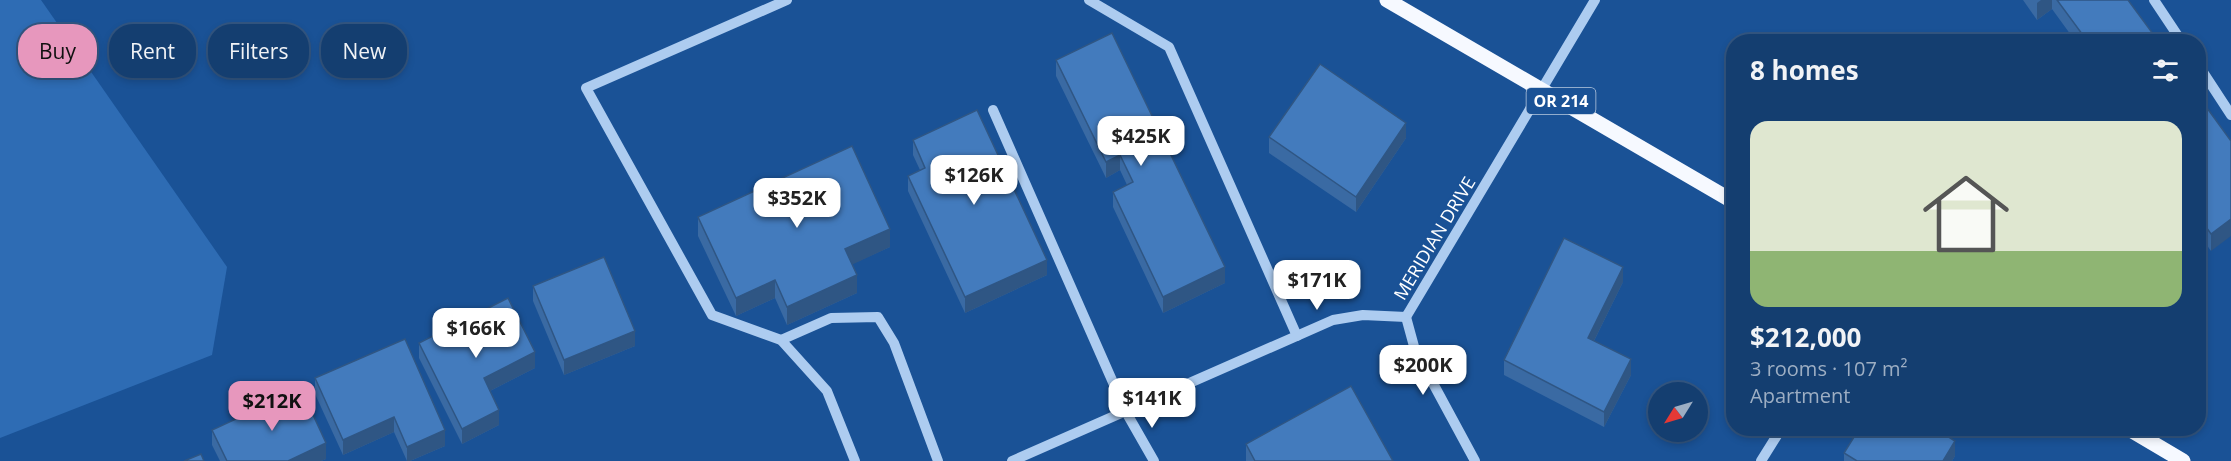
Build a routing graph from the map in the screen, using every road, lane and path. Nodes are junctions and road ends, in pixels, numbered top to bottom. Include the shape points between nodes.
1 (787, 0) edge
2 (1089, 0) edge
3 (1388, 0) edge
4 (1595, 0) edge
5 (2154, 0) edge
6 (2177, 34) edge
7 (2206, 77) edge
8 (1543, 90) junction
9 (993, 110) dead end
10 (2231, 115) edge
11 (1726, 197) edge
12 (1406, 317) junction
13 (1297, 336) junction
14 (781, 340) junction
15 (1126, 412) junction
16 (1777, 436) edge
17 (2141, 436) edge
18 (855, 461) edge
19 (938, 461) edge
20 (1012, 461) edge
21 (1154, 461) edge
22 (1475, 461) edge
23 (1761, 461) edge
24 (2183, 461) edge

1 - 14 street via 586,88 712,315
2 - 13 street via 1169,47
3 - 8 main road, OR 214
4 - 8 street, MERIDIAN DRIVE
5 - 6 street
7 - 10 street
8 - 11 main road, OR 214
8 - 12 street, MERIDIAN DRIVE
9 - 15 street
12 - 13 street, MERIDIAN DRIVE via 1363,315 1333,320
12 - 22 street via 1415,351
13 - 15 street, MERIDIAN DRIVE
14 - 18 street via 827,391
14 - 19 street via 831,318 878,317 894,343
15 - 20 street, MERIDIAN DRIVE
15 - 21 street
16 - 23 street
17 - 24 main road

